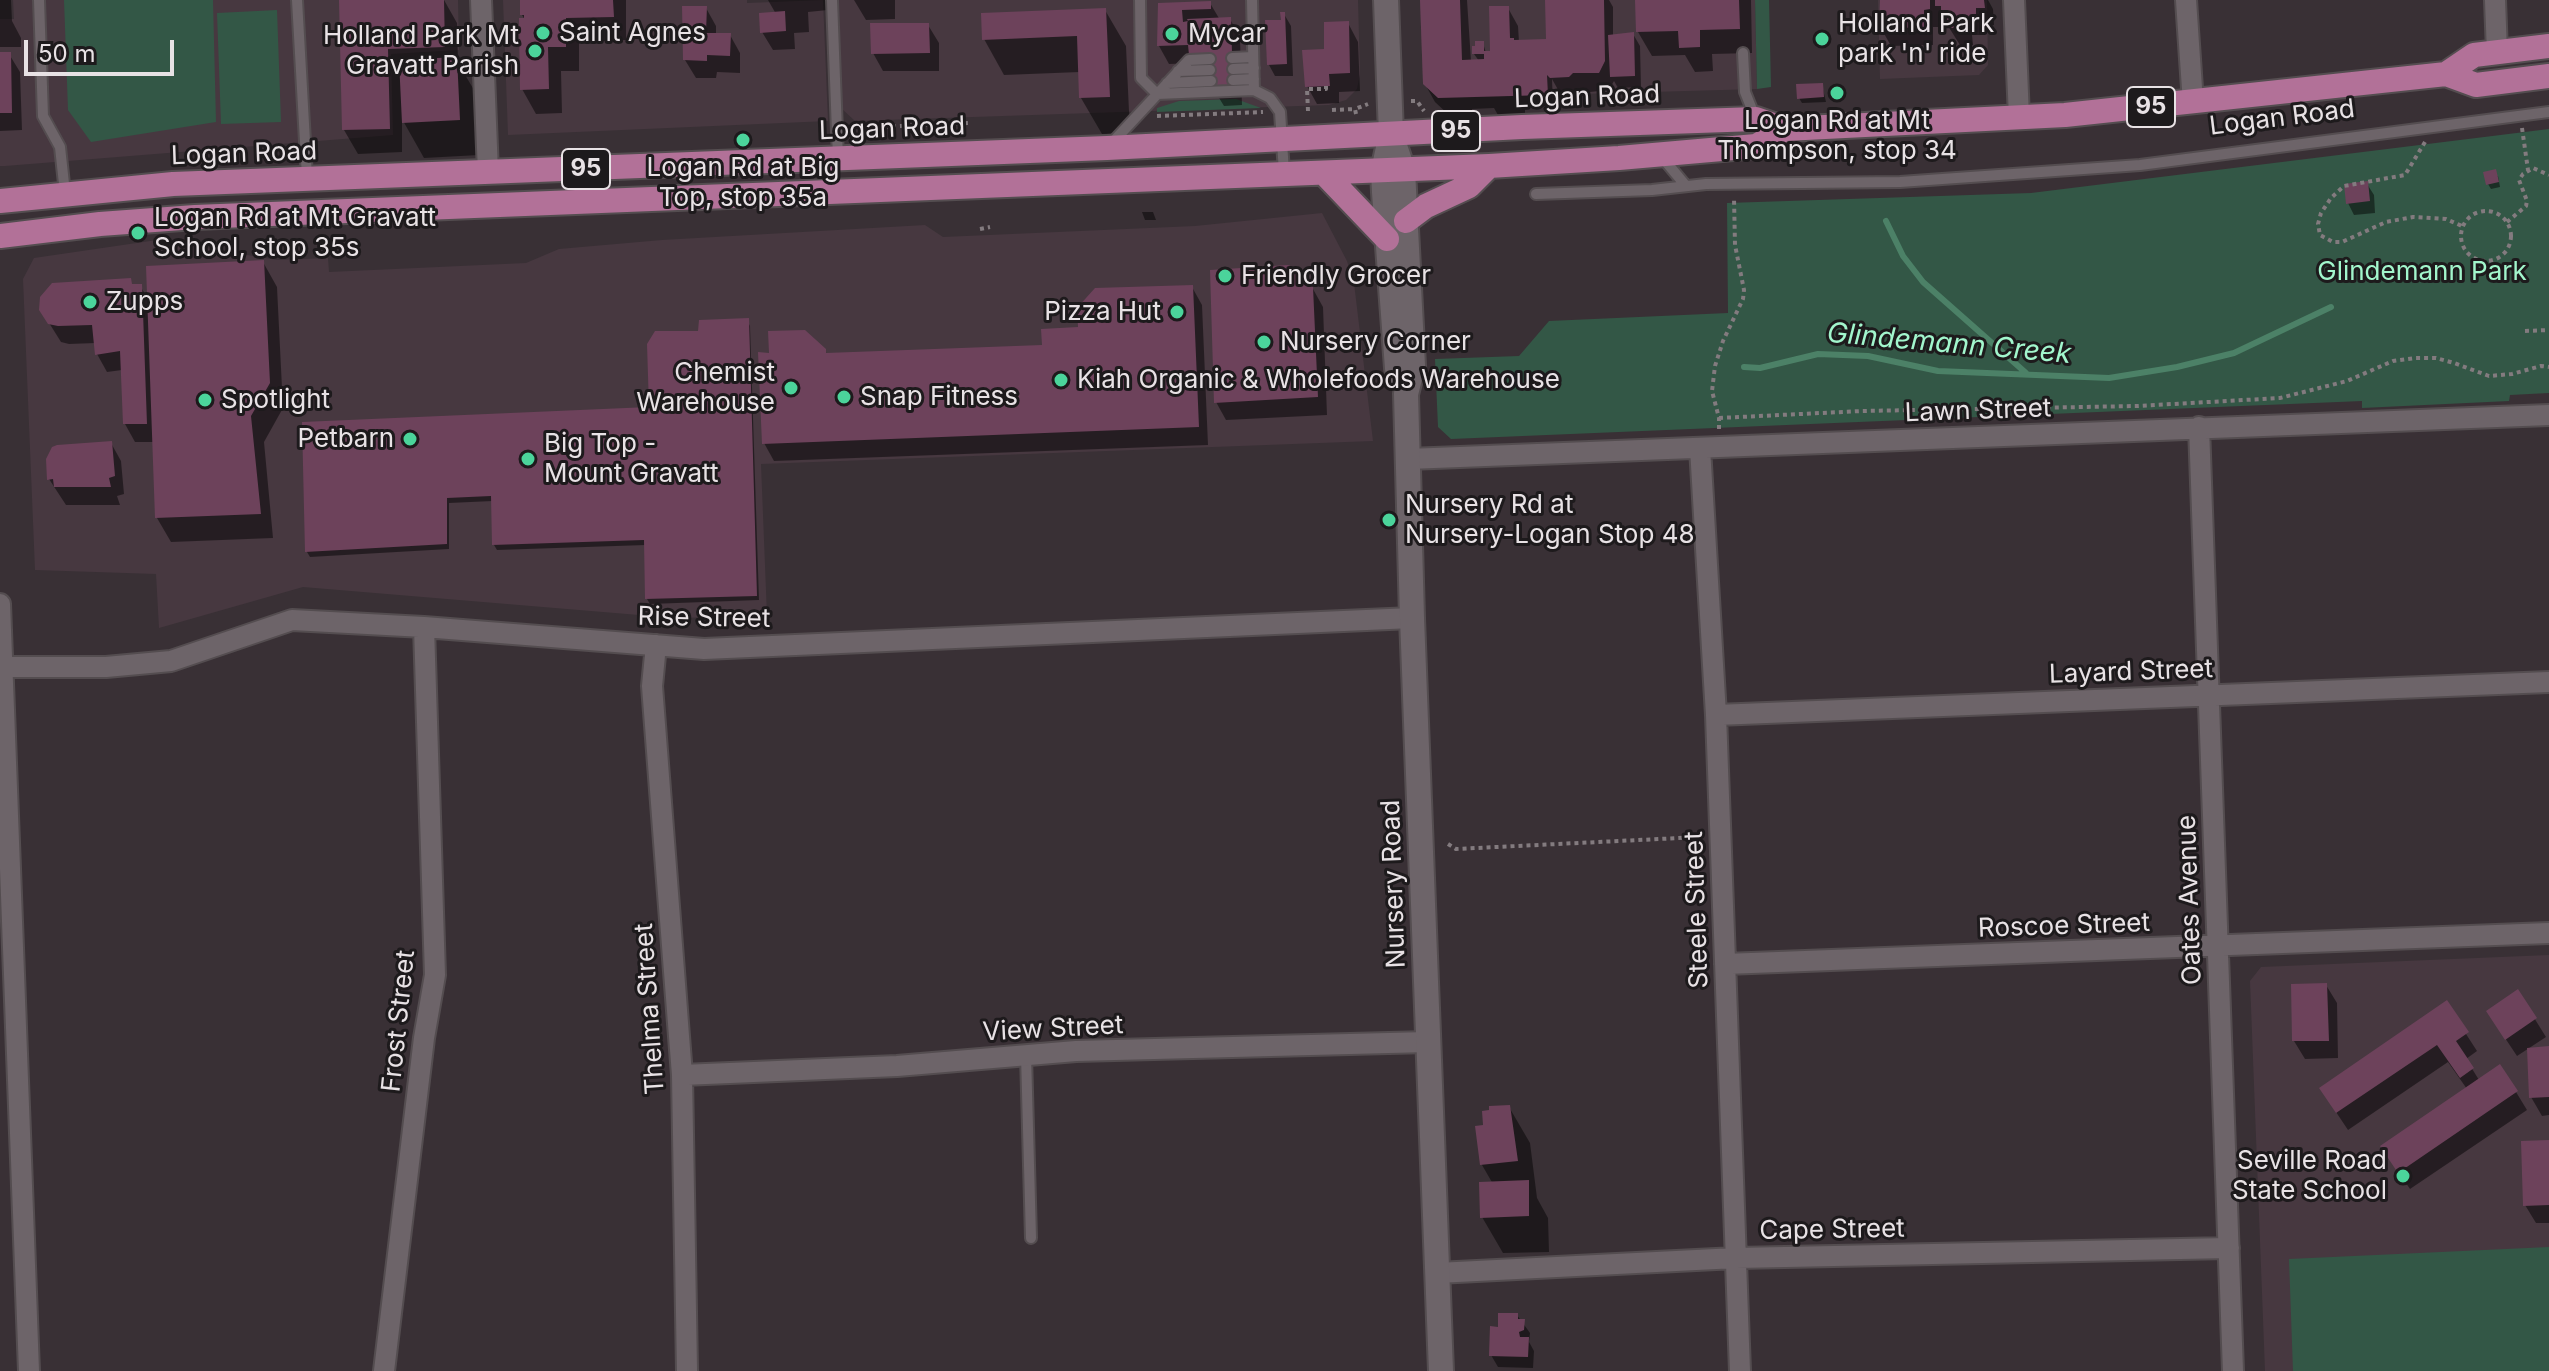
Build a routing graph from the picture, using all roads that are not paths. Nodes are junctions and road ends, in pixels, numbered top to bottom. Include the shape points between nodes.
1 (39, 0) edge
2 (297, 0) edge
3 (481, 0) edge
4 (832, 0) edge
5 (1140, 0) edge
6 (1252, 0) edge
7 (1386, 0) edge
8 (2014, 0) edge
9 (2186, 0) edge
10 (2495, 0) edge
11 (2549, 46) edge
12 (2497, 52) junction
13 (1743, 53) dead end
14 (1254, 74) junction
15 (2446, 74) junction
16 (2549, 76) edge
17 (1167, 83) junction
18 (1157, 94) junction
19 (2193, 103) junction
20 (2549, 112) edge
21 (2019, 117) junction
22 (1756, 119) junction
23 (1785, 129) junction
24 (1391, 134) junction
25 (1282, 140) junction
26 (1107, 148) junction
27 (1660, 154) junction
28 (838, 159) junction
29 (1489, 166) junction
30 (1393, 171) junction
31 (488, 172) junction
32 (1324, 173) junction
33 (1284, 175) junction
34 (307, 179) junction
35 (1686, 186) junction
36 (65, 193) junction
37 (1536, 194) dead end
38 (0, 201) edge
39 (1406, 221) junction
40 (0, 236) edge
41 (1387, 239) junction
42 (1406, 394) junction
43 (2549, 415) edge
44 (2199, 427) junction
45 (1709, 448) junction
46 (1408, 459) junction
47 (0, 604) edge
48 (1412, 618) junction
49 (424, 627) junction
50 (656, 645) junction
51 (2, 667) junction
52 (2549, 682) edge
53 (2209, 694) junction
54 (1716, 715) junction
55 (2549, 933) edge
56 (2218, 946) junction
57 (1725, 964) junction
58 (1428, 1042) junction
59 (1026, 1055) junction
60 (682, 1075) junction
61 (1031, 1238) dead end
62 (2229, 1248) junction
63 (1736, 1258) junction
64 (1437, 1273) junction
65 (29, 1371) edge
66 (384, 1371) edge
67 (687, 1371) edge
68 (1441, 1371) edge
69 (1740, 1371) edge
70 (2233, 1371) edge

1 - 36 lane via 43,116 61,150
2 - 34 lane
3 - 31 street
4 - 28 lane
5 - 18 lane via 1141,78
6 - 14 lane
7 - 24 main road, Nursery Road
8 - 21 street
9 - 19 street
10 - 12 street
11 - 12 main road, Logan Road / 95
12 - 15 main road, Logan Road / 95 via 2474,55
13 - 22 lane via 1745,92
14 - 14 lane via 1233,69
14 - 18 lane
14 - 25 lane via 1280,112
15 - 16 main road, Logan Road / 95 via 2476,85
15 - 19 main road, Logan Road / 95
17 - 17 lane via 1178,71 1210,70
17 - 18 lane
18 - 26 lane
19 - 21 main road, Logan Road / 95
20 - 35 lane, Logan Road via 2140,165 1900,182
21 - 23 main road, Logan Road / 95
22 - 23 main road, Logan Road / 95
22 - 24 main road, Logan Road / 95
23 - 27 main road, Logan Road / 95 via 1756,146
24 - 25 main road, Logan Road / 95
24 - 30 main road, Nursery Road
25 - 26 main road, Logan Road / 95
25 - 33 lane
26 - 28 main road, Logan Road / 95
27 - 29 main road, Logan Road / 95
27 - 35 lane
28 - 31 main road, Logan Road / 95
29 - 30 main road, Logan Road / 95
29 - 39 main road via 1469,186
30 - 32 main road, Logan Road / 95
30 - 39 main road, Nursery Road
30 - 41 main road, Nursery Road
31 - 34 main road, Logan Road / 95
32 - 33 main road, Logan Road / 95
32 - 41 main road
33 - 40 main road, Logan Road / 95 via 195,217
34 - 36 main road, Logan Road / 95
35 - 37 lane, Logan Road
36 - 38 main road, Logan Road / 95
39 - 42 main road, Nursery Road via 1413,366
41 - 42 main road, Nursery Road via 1397,368
42 - 46 main road, Nursery Road
43 - 44 street, Lawn Street
44 - 45 street, Lawn Street
44 - 53 street, Oates Avenue
45 - 46 street, Lawn Street
45 - 54 street, Steele Street
46 - 48 main road, Nursery Road
47 - 51 street
48 - 50 street, Rise Street via 704,649
48 - 58 main road, Nursery Road
49 - 50 street, Rise Street
49 - 51 street, Rise Street via 292,620 171,661
49 - 66 street, Frost Street via 435,975
50 - 60 street, Thelma Street via 652,686
51 - 65 street
52 - 53 street, Layard Street
53 - 54 street, Layard Street
53 - 56 street, Oates Avenue
54 - 57 street, Steele Street
55 - 56 street, Roscoe Street
56 - 57 street, Roscoe Street
56 - 62 street, Oates Avenue
57 - 63 street, Steele Street
58 - 59 street, View Street
58 - 64 main road, Nursery Road
59 - 60 street, View Street
59 - 61 lane
60 - 67 street, Thelma Street
62 - 63 street, Cape Street
62 - 70 street, Oates Avenue
63 - 64 street, Cape Street
63 - 69 street, Steele Street
64 - 68 main road, Nursery Road

